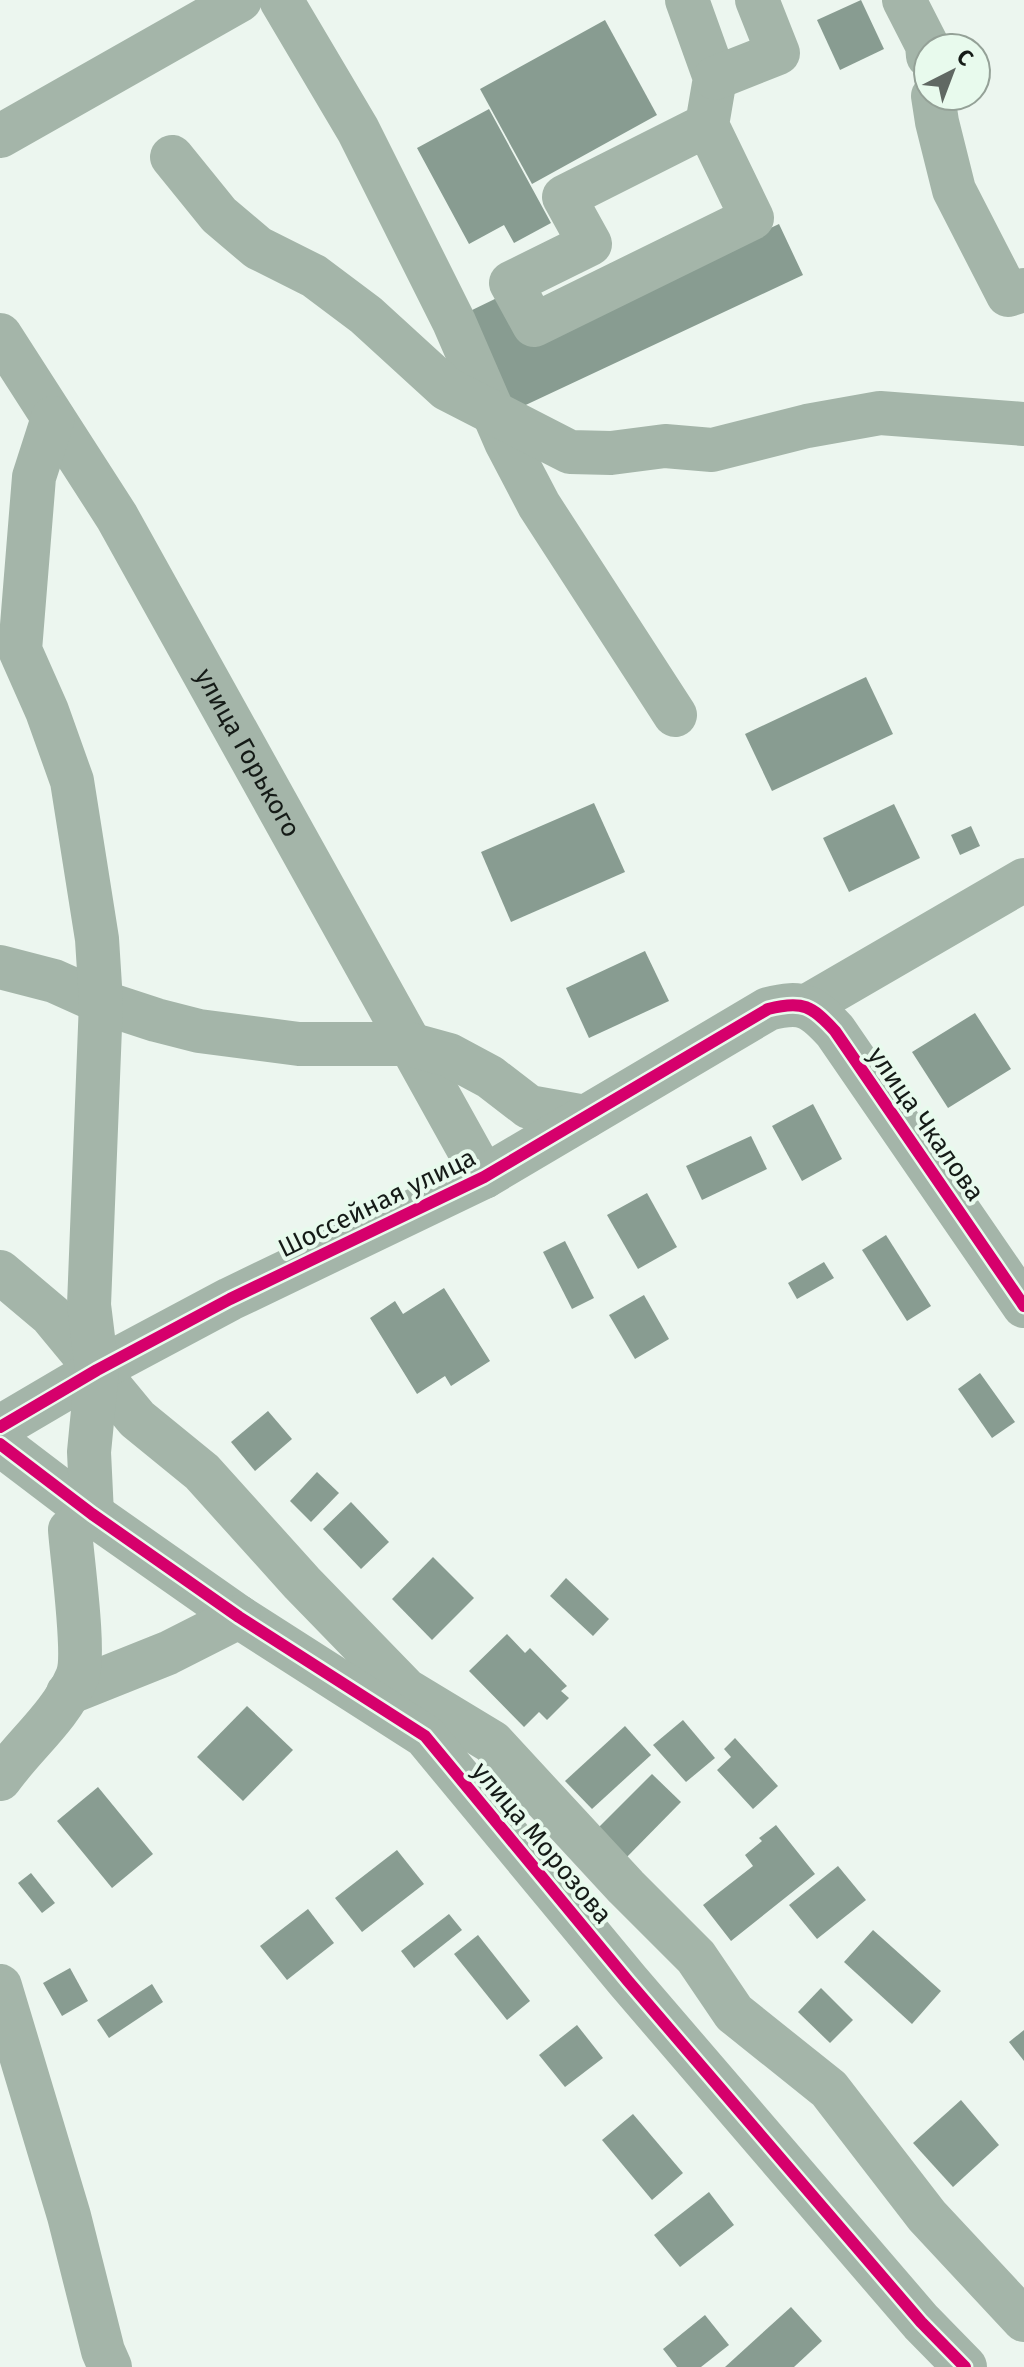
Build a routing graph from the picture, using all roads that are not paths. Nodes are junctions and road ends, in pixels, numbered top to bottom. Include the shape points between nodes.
1 (240, 0) edge
2 (281, 0) edge
3 (687, 0) edge
4 (757, 0) edge
5 (904, 0) edge
6 (920, 32) edge
7 (715, 78) junction
8 (937, 112) edge
9 (707, 125) junction
10 (0, 136) edge
11 (172, 157) dead end
12 (1024, 290) edge
13 (0, 335) edge
14 (492, 411) junction
15 (53, 418) junction
16 (1024, 424) edge
17 (675, 715) dead end
18 (1024, 880) edge
19 (0, 967) edge
20 (101, 1002) junction
21 (788, 1007) junction
22 (409, 1044) junction
23 (585, 1117) junction
24 (484, 1177) junction
25 (0, 1272) edge
26 (1024, 1306) edge
27 (97, 1370) junction
28 (0, 1427) edge
29 (0, 1444) edge
30 (92, 1514) junction
31 (239, 1617) junction
32 (68, 1693) junction
33 (0, 1779) edge
34 (0, 1986) edge
35 (1024, 2320) edge
36 (110, 2367) edge
37 (965, 2367) edge

1 - 10 street
2 - 14 street via 358,130 454,322
3 - 7 street
4 - 7 street via 778,53
5 - 6 street
7 - 9 street
8 - 12 street via 954,190 1008,295
9 - 9 street via 564,197 590,244 511,283 534,325 752,218
11 - 14 street via 219,215 258,248 314,276 447,389
13 - 15 street, улица Горького
14 - 16 street via 570,452 665,446 712,450 880,413
14 - 17 street via 539,505
15 - 20 street via 34,477 20,650 72,781 97,939
15 - 22 street, улица Горького via 117,517
18 - 21 street, Шоссейная улица
19 - 20 street via 54,981
20 - 22 street via 199,1031 299,1044
20 - 27 street via 89,1305
21 - 23 street, Шоссейная улица
21 - 26 street, улица Чкалова via 820,1014 835,1031
22 - 23 street via 449,1055 529,1107
22 - 24 street, улица Горького
23 - 24 street, Шоссейная улица
24 - 27 street, Шоссейная улица via 230,1299
25 - 27 street via 51,1315
27 - 28 street, Шоссейная улица
27 - 30 street via 89,1452
27 - 35 street via 137,1419 202,1472 406,1690 492,1742 696,1957 734,2013 829,2089 927,2216
29 - 30 street, улица Морозова
30 - 31 street, улица Морозова
30 - 32 street via 70,1530 79,1674
31 - 32 street via 168,1653
31 - 37 street, улица Морозова via 425,1736 638,1993
32 - 33 street via 48,1725
34 - 36 street

